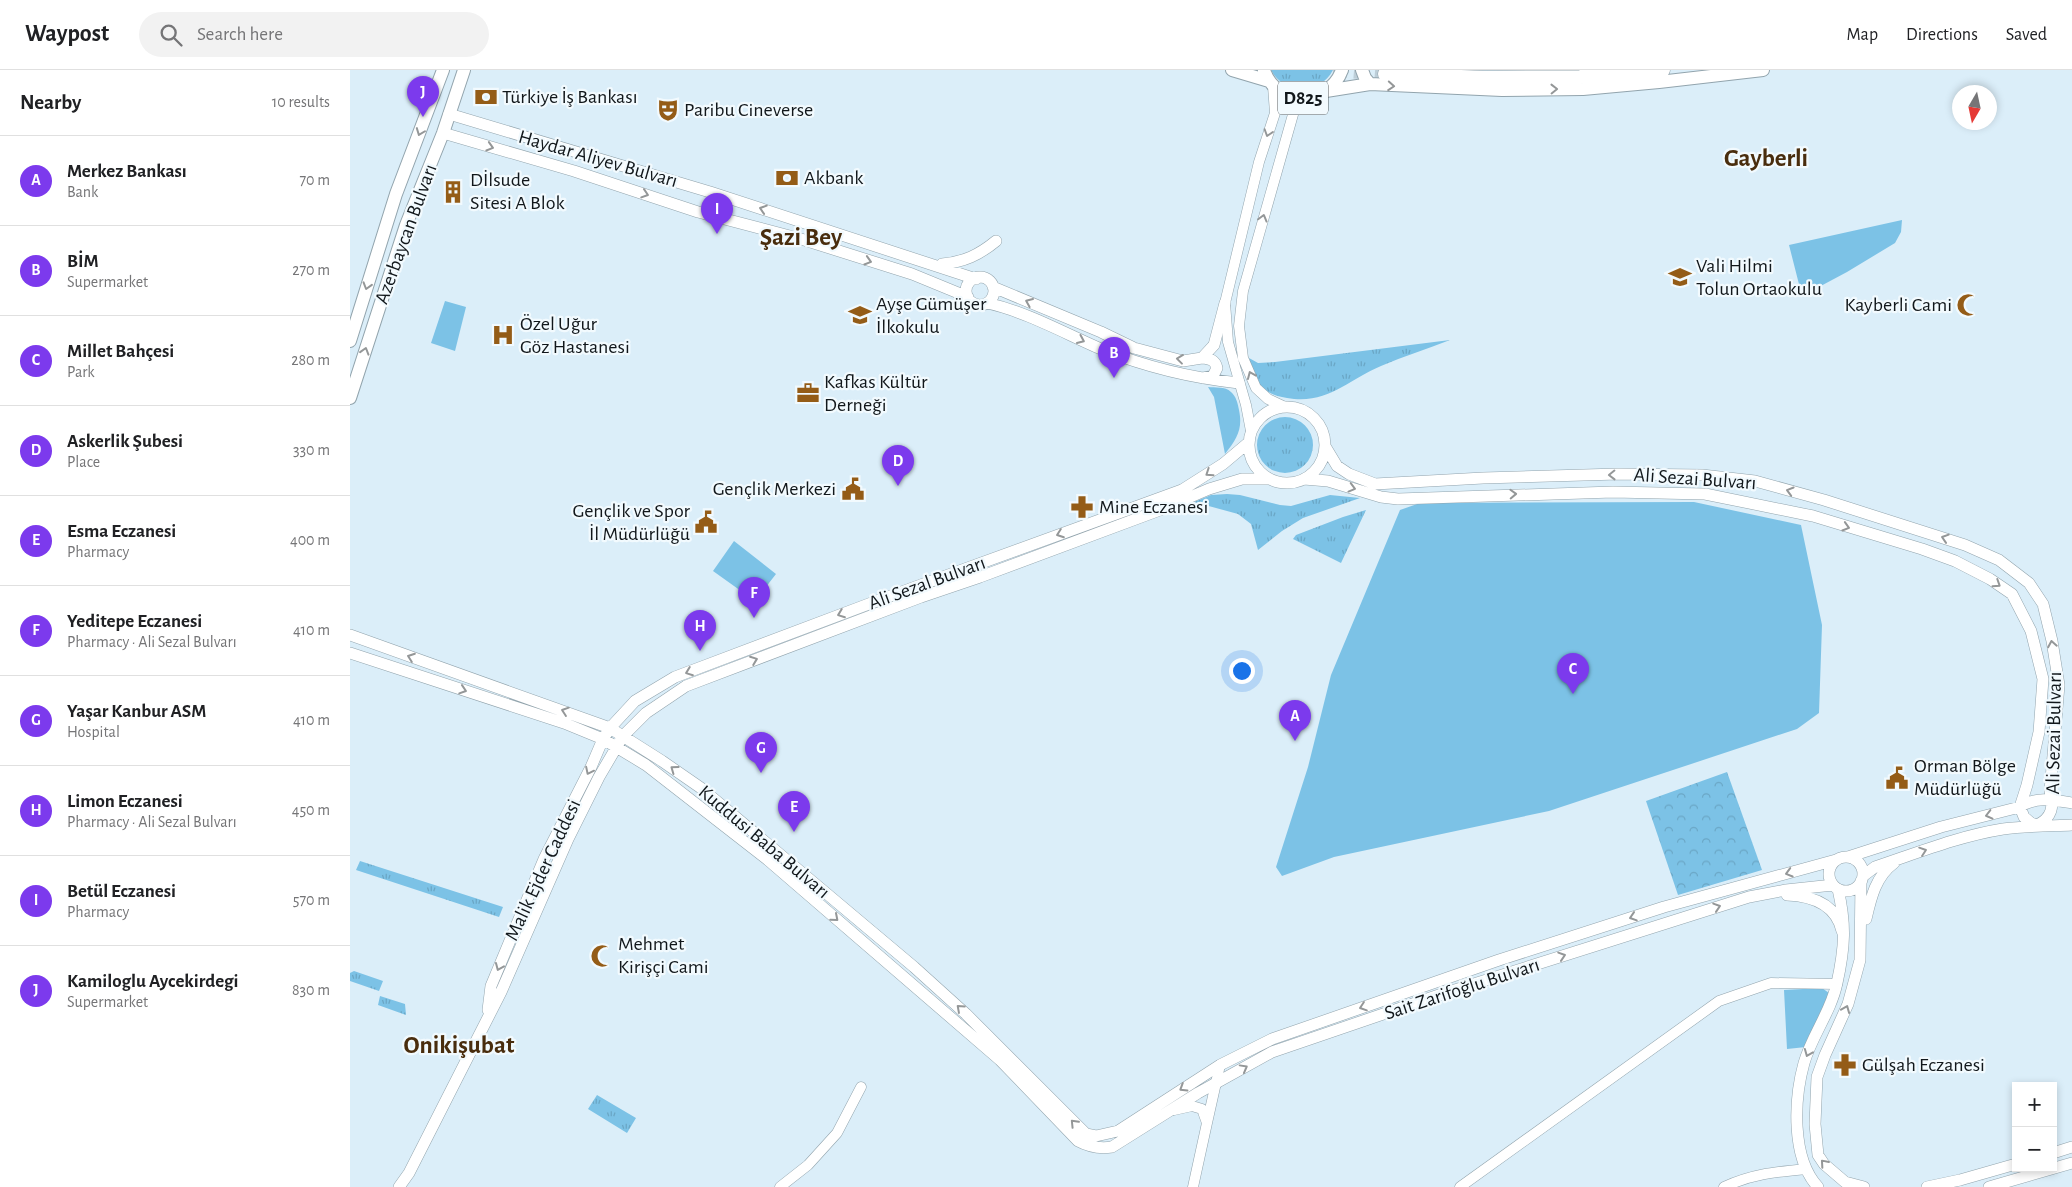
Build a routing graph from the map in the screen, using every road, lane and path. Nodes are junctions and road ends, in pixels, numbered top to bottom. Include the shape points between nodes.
1 (443, 70) edge
2 (464, 70) edge
3 (1232, 70) edge
4 (1342, 70) edge
5 (1362, 70) edge
6 (1664, 70) edge
7 (1764, 70) edge
8 (1385, 74) dead end
9 (1269, 79) edge
10 (1370, 84) junction
11 (1326, 91) junction
12 (1313, 97) junction
13 (449, 114) junction
14 (444, 133) junction
15 (996, 241) dead end
16 (935, 264) junction
17 (976, 278) junction
18 (993, 287) junction
19 (968, 297) junction
20 (987, 303) junction
21 (1225, 303) junction
22 (353, 319) edge
23 (350, 341) edge
24 (1202, 358) junction
25 (1199, 378) junction
26 (1239, 383) junction
27 (350, 398) edge
28 (1285, 407) junction
29 (1251, 431) junction
30 (1248, 443) junction
31 (1325, 446) junction
32 (1269, 479) junction
33 (1304, 479) junction
34 (350, 635) edge
35 (350, 653) edge
36 (610, 728) junction
37 (623, 736) junction
38 (603, 739) junction
39 (617, 747) junction
40 (2052, 800) junction
41 (2072, 803) edge
42 (2020, 807) junction
43 (2037, 825) junction
44 (2072, 825) edge
45 (1904, 857) junction
46 (1842, 858) junction
47 (1862, 878) junction
48 (1836, 887) junction
49 (1763, 894) junction
50 (1862, 940) junction
51 (1844, 941) junction
52 (1837, 984) junction
53 (487, 1016) junction
54 (1220, 1065) junction
55 (1216, 1083) junction
56 (861, 1087) dead end
57 (1160, 1116) junction
58 (1207, 1123) junction
59 (1118, 1131) joint
60 (1112, 1147) joint
61 (2072, 1147) edge
62 (2057, 1152) edge
63 (2072, 1163) edge
64 (2012, 1165) edge
65 (1806, 1169) junction
66 (399, 1187) edge
67 (780, 1187) edge
68 (1193, 1187) edge
69 (1460, 1187) edge
70 (1724, 1187) edge
71 (1818, 1187) edge
72 (1864, 1187) edge
73 (1927, 1187) edge
74 (1989, 1187) edge

1 -> 22 main road
2 - 13 main road, Azerbaycan Bulvarı
3 - 9 main road, D825
4 - 11 main road, D825
5 - 10 main road
6 - 8 highway via 1580,77
10 -> 7 main road, D825 via 1502,90 1583,89
9 - 12 main road, D825 via 1292,97
9 -> 21 street via 1275,113 1259,162
10 - 11 main road, D825
11 - 12 main road, D825
28 -> 12 street via 1268,399 1256,388 1243,358 1239,326 1243,292 1294,111
13 - 14 main road, Azerbaycan Bulvarı
16 -> 13 main road, Haydar Aliyev Bulvarı
14 -> 19 main road, Haydar Aliyev Bulvarı via 698,212 801,239 912,274
27 -> 14 main road, Azerbaycan Bulvarı via 406,225
15 - 16 main road via 982,253 969,258
16 - 17 main road, Haydar Aliyev Bulvarı
17 - 18 main road via 986,279
17 - 19 main road via 968,286
18 - 20 main road
24 -> 18 main road via 1183,362 1134,348
19 - 20 main road via 977,304
20 -> 25 main road via 1007,307 1103,350 1158,369
21 - 24 main road via 1214,345
21 - 26 street via 1228,342
22 - 23 main road
24 - 25 main road via 1211,359 1218,368 1213,376
25 - 26 main road
26 - 29 street
28 - 29 main road via 1266,412
28 - 31 main road via 1302,409 1313,416 1321,427
29 - 30 main road
30 - 32 main road via 1255,467
30 -> 36 main road, Ali Sezal Bulvarı via 1223,464 1182,490 675,677 636,701
31 - 33 main road via 1320,465
40 -> 31 main road, Ali Sezai Bulvarı via 2050,791 2059,685 2052,641 2043,604 2029,583 1999,560 1965,544 1755,481 1702,475 1618,474 1375,484 1337,466
32 - 33 main road via 1288,484
37 -> 32 main road, Ali Sezal Bulvarı via 646,713 686,686 921,597 980,578 1208,489 1242,479
33 -> 42 main road, Ali Sezai Bulvarı via 1398,499 1613,492 1705,494 1813,516 1955,561 2012,594 2031,630 2043,679 2039,732
36 -> 34 main road, Kuddusi Baba Bulvarı
35 -> 38 main road, Kuddusi Baba Bulvarı via 564,723
36 - 37 main road, Kuddusi Baba Bulvarı
36 - 38 main road, Malik Ejder Caddesi
37 - 39 main road, Malik Ejder Caddesi
59 -> 37 main road, Kuddusi Baba Bulvarı via 1096,1136 1086,1134 966,1014 914,967 701,788
38 - 39 main road, Kuddusi Baba Bulvarı
38 -> 53 main road, Malik Ejder Caddesi via 544,860 491,986
39 - 53 main road, Malik Ejder Caddesi via 568,839 501,992
39 -> 60 main road, Kuddusi Baba Bulvarı via 646,765 823,907 1000,1060 1078,1141 1102,1149
40 - 41 main road
40 - 42 main road via 2036,800
40 - 43 main road, Ali Sezai Bulvarı via 2047,820
42 - 43 main road, Ali Sezai Bulvarı via 2024,817
42 -> 46 main road via 1941,827
43 - 44 main road
45 -> 43 main road via 1960,838
45 - 47 main road via 1875,867
45 - 50 main road via 1881,875 1874,889
46 - 47 main road via 1853,858 1861,866
46 - 48 main road via 1832,864 1829,875
46 -> 54 main road, Sait Zarifoğlu Bulvarı via 1664,907 1492,962 1272,1039
47 - 48 main road via 1859,885 1850,890
47 - 50 main road
48 - 49 main road, Sait Zarifoğlu Bulvarı
48 - 51 main road via 1844,913
49 - 51 main road via 1800,896 1819,901 1832,911 1840,924
55 -> 49 main road, Sait Zarifoğlu Bulvarı via 1272,1052 1439,995
72 -> 50 main road via 1845,1182 1824,1164 1818,1155 1815,1124 1817,1077 1848,1004
51 - 52 main road
52 -> 65 main road via 1829,1010 1804,1063 1797,1106 1800,1153
52 - 69 street via 1771,983 1718,1000
53 - 66 main road, Malik Ejder Caddesi via 460,1076
54 - 55 street
54 -> 59 main road, Sait Zarifoğlu Bulvarı
55 - 57 main road, Sait Zarifoğlu Bulvarı
55 - 58 street
56 - 67 street via 837,1133 808,1165
57 - 58 street via 1192,1106 1202,1109
57 - 60 main road, Sait Zarifoğlu Bulvarı
58 - 68 street
61 - 62 main road
63 - 74 main road
64 - 73 main road
65 - 70 street via 1766,1172
65 - 71 main road

